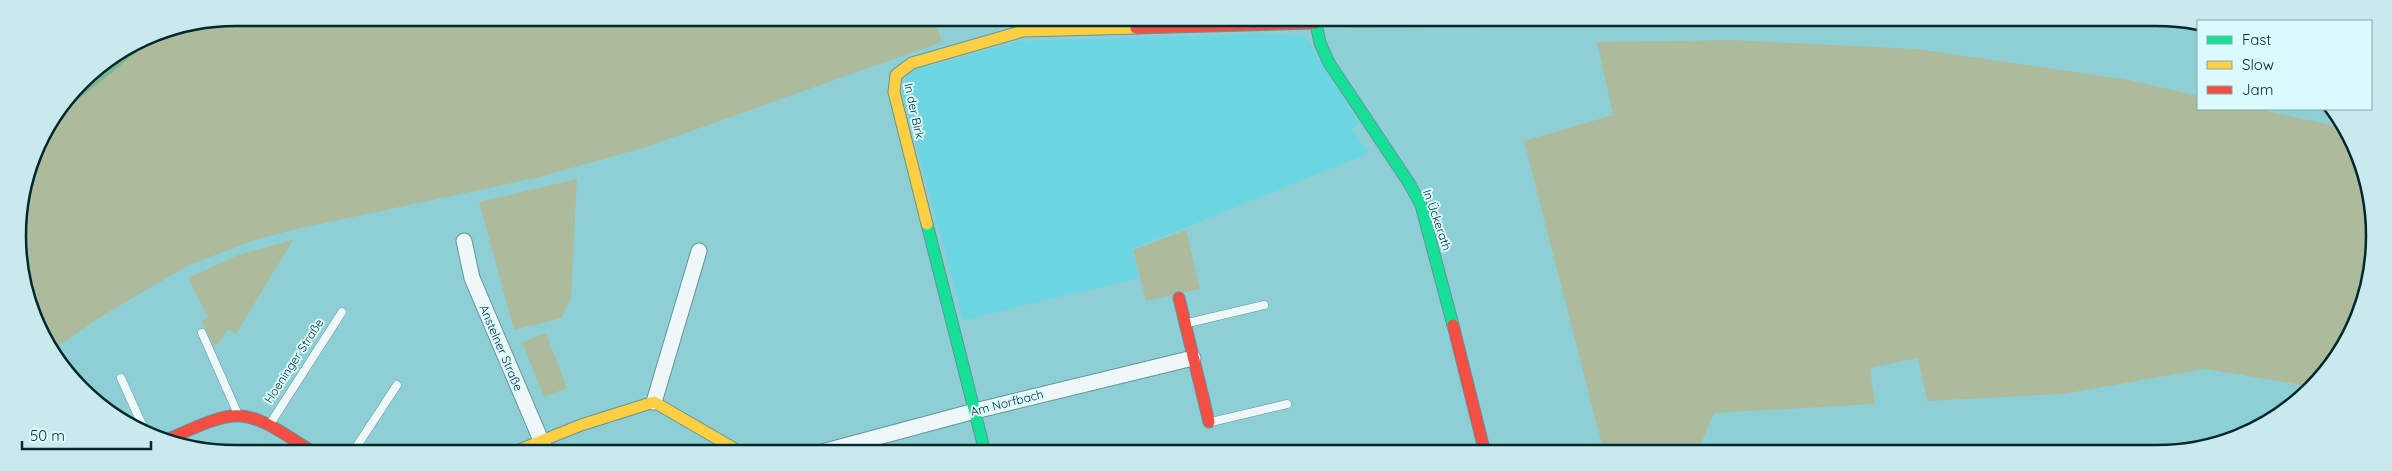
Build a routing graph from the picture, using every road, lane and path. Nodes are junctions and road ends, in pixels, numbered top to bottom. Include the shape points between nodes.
1 (1169, 26) edge
2 (1316, 26) edge
3 (464, 241) dead end
4 (699, 251) dead end
5 (1179, 298) dead end
6 (1264, 305) dead end
7 (342, 312) dead end
8 (1185, 323) junction
9 (202, 333) dead end
10 (1193, 358) junction
11 (121, 378) dead end
12 (397, 385) dead end
13 (654, 402) junction
14 (1287, 404) dead end
15 (975, 411) junction
16 (239, 416) junction
17 (141, 422) edge
18 (1209, 422) joint
19 (269, 426) junction
20 (175, 436) edge
21 (301, 445) edge
22 (358, 445) edge
23 (543, 445) edge
24 (545, 445) edge
25 (728, 445) edge
26 (848, 445) edge
27 (983, 445) edge
28 (1483, 445) edge

1 - 15 street, In der Birk via 1023,31 918,60 903,67 895,76 894,92
2 - 28 street, In Ückerath via 1329,63 1421,205
3 - 23 street, Anstelner Straße via 472,278
4 - 13 street
5 - 8 street
6 - 8 lane
7 - 19 lane, Hoeninger Straße
8 - 10 street
9 - 16 lane
10 - 15 street, Am Norfbach
10 - 18 street
11 - 17 lane
12 - 22 lane
13 - 24 street via 581,425
13 - 25 street
14 - 18 lane
15 - 26 street, Am Norfbach
15 - 27 street, In der Birk
16 - 19 street via 256,417
16 - 20 street via 229,415
19 - 21 street

